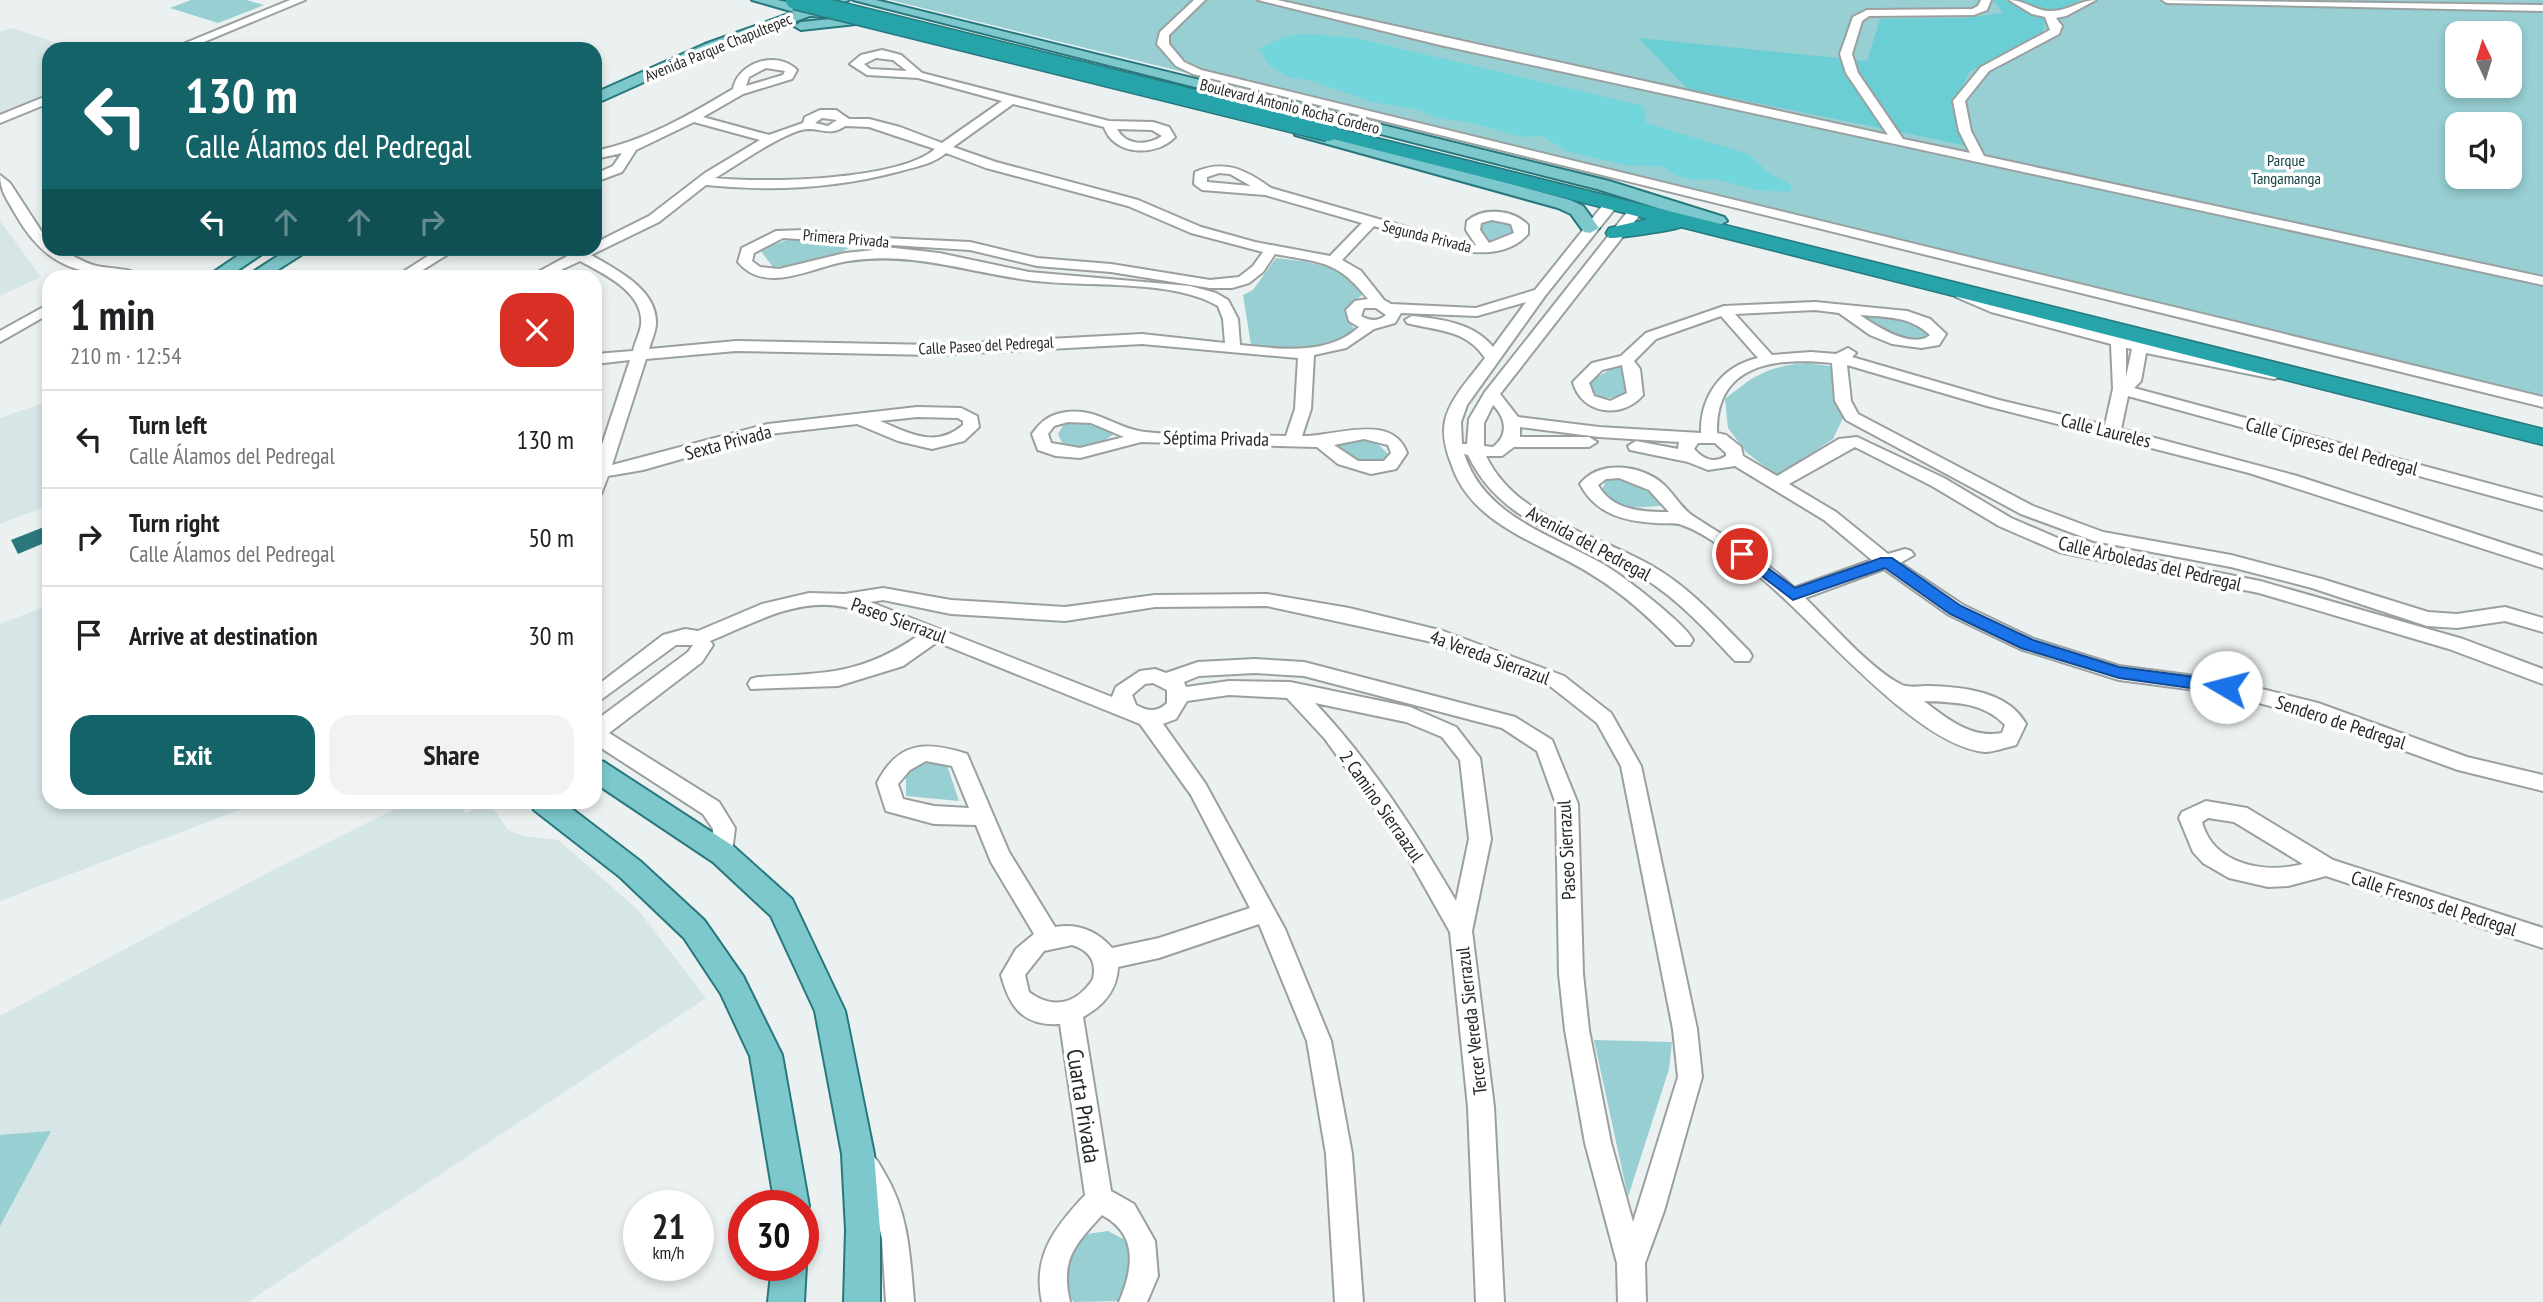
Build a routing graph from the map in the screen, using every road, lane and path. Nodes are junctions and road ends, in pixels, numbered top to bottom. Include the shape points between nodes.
1 (300, 0) edge
2 (759, 0) edge
3 (833, 0) edge
4 (842, 0) edge
5 (860, 0) edge
6 (1200, 0) edge
7 (1263, 0) edge
8 (1986, 0) edge
9 (2014, 0) edge
10 (2091, 0) edge
11 (2167, 0) edge
12 (800, 5) edge
13 (887, 6) junction
14 (2543, 8) edge
15 (759, 15) junction
16 (2049, 15) junction
17 (851, 21) junction
18 (735, 38) junction
19 (685, 41) dead end
20 (195, 42) edge
21 (918, 75) dead end
22 (739, 91) dead end
23 (602, 96) edge
24 (1012, 99) junction
25 (42, 102) edge
26 (814, 116) junction
27 (693, 118) junction
28 (788, 118) dead end
29 (0, 119) edge
30 (1109, 125) dead end
31 (1333, 129) junction
32 (770, 139) junction
33 (1896, 139) junction
34 (946, 146) junction
35 (630, 148) junction
36 (1366, 148) junction
37 (602, 154) edge
38 (1978, 157) junction
39 (1438, 160) junction
40 (602, 176) edge
41 (0, 179) edge
42 (704, 181) junction
43 (1266, 191) dead end
44 (1612, 202) junction
45 (1637, 209) junction
46 (1718, 221) junction
47 (1370, 222) junction
48 (1590, 228) junction
49 (1617, 233) junction
50 (1752, 237) junction
51 (42, 244) edge
52 (602, 245) edge
53 (1485, 248) dead end
54 (1272, 249) junction
55 (55, 256) edge
56 (249, 256) edge
57 (261, 256) edge
58 (288, 256) edge
59 (438, 256) edge
60 (578, 256) edge
61 (582, 256) edge
62 (1571, 256) junction
63 (1333, 261) junction
64 (1594, 262) junction
65 (90, 270) edge
66 (227, 270) edge
67 (241, 270) edge
68 (263, 270) edge
69 (414, 270) edge
70 (550, 270) edge
71 (2543, 281) edge
72 (1948, 286) junction
73 (1540, 293) junction
74 (1388, 310) junction
75 (1724, 310) junction
76 (1845, 311) junction
77 (42, 312) edge
78 (1477, 312) junction
79 (1427, 315) junction
80 (35, 317) junction
81 (1370, 325) junction
82 (0, 327) edge
83 (1465, 331) junction
84 (0, 337) edge
85 (2119, 341) junction
86 (2140, 346) junction
87 (1233, 349) junction
88 (641, 354) junction
89 (1306, 354) junction
90 (1843, 356) junction
91 (1492, 357) junction
92 (602, 358) edge
93 (1626, 360) junction
94 (1768, 360) junction
95 (2323, 380) junction
96 (2121, 389) junction
97 (1491, 395) junction
98 (2543, 402) edge
99 (1625, 403) junction
100 (862, 421) junction
101 (1513, 421) junction
102 (2543, 425) edge
103 (2112, 431) junction
104 (1626, 435) junction
105 (1139, 437) junction
106 (1599, 437) junction
107 (1702, 437) junction
108 (2543, 437) edge
109 (1293, 440) junction
110 (1321, 442) dead end
111 (1510, 443) junction
112 (1454, 445) junction
113 (1475, 452) junction
114 (1690, 457) junction
115 (1734, 458) junction
116 (602, 461) edge
117 (602, 471) edge
118 (1778, 483) junction
119 (2543, 504) edge
120 (1684, 518) junction
121 (1905, 555) dead end
122 (1886, 562) junction
123 (2543, 562) edge
124 (1793, 595) junction
125 (845, 600) junction
126 (2543, 625) edge
127 (936, 634) junction
128 (699, 638) junction
129 (1683, 640) dead end
130 (1741, 656) dead end
131 (2543, 677) edge
132 (758, 684) dead end
133 (1174, 687) junction
134 (1290, 689) junction
135 (602, 692) edge
136 (1897, 693) junction
137 (1133, 707) junction
138 (602, 728) edge
139 (602, 738) edge
140 (602, 774) edge
141 (2543, 783) edge
142 (553, 809) edge
143 (981, 817) dead end
144 (723, 854) junction
145 (2326, 867) junction
146 (1263, 913) junction
147 (1461, 931) junction
148 (1048, 936) junction
149 (2543, 938) edge
150 (1105, 960) junction
151 (1070, 1013) junction
152 (858, 1154) junction
153 (789, 1190) edge
154 (1099, 1199) junction
155 (1631, 1263) junction
156 (788, 1281) edge
157 (786, 1302) edge
158 (862, 1302) edge
159 (900, 1302) edge
160 (1056, 1302) edge
161 (1133, 1302) edge
162 (1349, 1302) edge
163 (1490, 1302) edge
164 (1632, 1302) edge

1 - 20 street
2 - 12 main road, Boulevard Antonio Rocha Cordero
2 - 15 main road
3 - 31 highway
4 - 12 main road, Avenida Parque Chapultepec
5 - 13 main road, Boulevard Antonio Rocha Cordero
6 - 98 street via 1164,34 1163,44 1180,64 1197,72
7 - 33 street
8 - 33 street via 1983,8 1974,12 1867,13 1857,19 1846,54 1852,74
9 - 16 street
10 - 16 street
11 - 14 street
12 - 15 main road, Avenida Parque Chapultepec
12 - 17 main road, Boulevard Antonio Rocha Cordero
12 - 18 main road, Avenida Parque Chapultepec
12 - 31 highway, bridge
13 - 17 main road via 859,10
13 - 46 main road, Boulevard Antonio Rocha Cordero via 1603,185
15 - 19 main road, Avenida Parque Chapultepec
16 - 38 street via 2056,26 2054,32 1986,69 1959,102 1965,131
17 - 18 main road
17 - 36 main road, Boulevard Antonio Rocha Cordero
18 - 23 main road, Avenida Parque Chapultepec
21 - 24 street
22 - 27 street
24 - 30 street
24 - 34 street
25 - 29 street
26 - 28 street
26 - 32 street
26 - 34 street via 826,129 843,122 869,123
27 - 32 street
27 - 35 street
31 - 39 highway
31 - 46 highway
32 - 42 street
33 - 38 street
34 - 42 street via 931,159 821,183 754,186
34 - 54 street via 991,165 1133,203 1196,230
35 - 37 street
35 - 40 street via 613,173
36 - 39 highway
36 - 48 main road, Boulevard Antonio Rocha Cordero via 1564,204 1577,210
38 - 71 street
39 - 44 highway
41 - 51 street
42 - 52 street via 654,219
43 - 47 street, Segunda Privada
44 - 45 highway
44 - 48 street, Avenida del Pedregal
45 - 49 street
45 - 50 highway
46 - 102 highway
47 - 53 street, Segunda Privada via 1460,247
47 - 63 street, Segunda Privada
48 - 62 street, Avenida del Pedregal
49 - 50 highway via 1671,224
49 - 64 street
50 - 72 highway
54 - 63 street
54 - 87 street, Primera Privada via 1258,270 1232,284 1037,262 970,246 805,234 770,237 747,251 745,262 751,270 765,274 813,269 843,257 909,254 950,257 1030,276 1216,297 1230,316
55 - 65 street
56 - 66 main road
57 - 67 main road
58 - 68 main road
59 - 69 street
60 - 70 street
61 - 88 street via 623,279 642,302 649,322
62 - 64 street
62 - 73 street, Avenida del Pedregal
63 - 74 street via 1356,274
64 - 97 street
72 - 85 street via 1997,309
72 - 95 highway
73 - 78 street
73 - 91 street, Avenida del Pedregal
74 - 79 street
74 - 81 street, Calle Paseo del Pedregal via 1384,324
74 - 81 street via 1366,303 1353,310 1358,321
75 - 76 street via 1815,306
75 - 93 street via 1651,336
75 - 94 street
76 - 76 street via 1877,334 1904,344 1937,338 1925,322 1907,315
77 - 80 street
78 - 79 street
78 - 83 street
79 - 83 street
80 - 82 street
80 - 84 street
81 - 89 street, Calle Paseo del Pedregal via 1340,345
83 - 91 street via 1482,342
85 - 86 street
85 - 96 street
86 - 95 street via 2222,367
86 - 96 street via 2133,381
87 - 88 street, Calle Paseo del Pedregal via 1142,340 933,350 736,346
87 - 89 street, Calle Paseo del Pedregal
88 - 92 street, Calle Paseo del Pedregal
88 - 116 street
89 - 109 street, Séptima Privada via 1303,409
90 - 94 street, Calle Laureles
90 - 103 street, Calle Laureles via 1992,403
90 - 126 street, Calle Arboledas del Pedregal via 1843,401 1852,417 2058,523 2142,547 2231,561 2316,583 2427,619 2457,621 2505,614
91 - 112 street, Avenida del Pedregal via 1456,412
93 - 99 street via 1632,369 1635,395
93 - 99 street via 1597,366 1581,382 1582,393 1591,402
94 - 107 street, Calle Laureles via 1747,365 1731,376 1713,397
95 - 108 highway
96 - 103 street
96 - 119 street, Calle Cipreses del Pedregal
97 - 101 street
97 - 113 street via 1477,419
99 - 104 street
100 - 100 street, Sexta Privada via 925,446 949,443 971,427 971,419 939,411
100 - 117 street, Sexta Privada via 768,429
101 - 106 street
101 - 111 street
103 - 123 street, Calle Laureles via 2253,468
104 - 106 street
104 - 107 street
105 - 105 street, Séptima Privada via 1084,417 1048,423 1040,434 1044,446 1059,454 1082,455
105 - 109 street, Séptima Privada
106 - 111 street
106 - 114 street
107 - 114 street, Calle Laureles via 1687,443
107 - 115 street, Sendero de Pedregal via 1729,444
109 - 110 street, Séptima Privada
111 - 113 street via 1496,452
112 - 113 street
112 - 129 street, Avenida del Pedregal via 1463,475 1489,508 1627,589
113 - 130 street, Avenida del Pedregal via 1494,484 1510,500 1650,573 1688,601
114 - 115 street via 1709,466
115 - 118 street, Sendero de Pedregal
118 - 122 street, Sendero de Pedregal
118 - 131 street, Calle Arboledas del Pedregal via 1845,443 1857,442 2005,522 2065,548 2260,587 2456,644
120 - 120 street via 1655,486 1641,479 1621,472 1601,474 1589,484 1594,499 1613,510
120 - 124 street via 1730,545
121 - 122 street
122 - 124 street
122 - 141 street, Sendero de Pedregal via 1956,610 2027,644 2119,673 2226,687 2318,711 2465,764
124 - 136 street
125 - 127 street, Paseo Sierrazul
125 - 128 street, Paseo Sierrazul via 789,603
125 - 155 street, 4a Vereda Sierrazul via 883,594 951,607 1065,614 1155,601 1267,600 1436,636 1557,681 1604,718 1630,766 1685,1029 1690,1077
127 - 132 street via 896,661 838,679
127 - 137 street, Paseo Sierrazul via 1106,704
128 - 135 street, Paseo Sierrazul via 670,640
128 - 138 street via 703,645 699,653
133 - 134 street, Tercer Vereda Sierrazul
133 - 137 street via 1155,676 1140,678
133 - 137 street via 1176,707 1165,716
133 - 155 street, Paseo Sierrazul via 1198,669 1304,669 1508,722 1545,746 1567,803 1570,974 1577,1030 1598,1143
134 - 147 street, 2 Camino Sierraazul via 1332,734 1409,839
134 - 147 street, Tercer Vereda Sierrazul via 1410,715 1449,732 1470,758 1480,839
136 - 136 street via 1982,700 2007,712 2016,724 2009,739 1986,744 1963,737
137 - 146 street via 1198,789
139 - 144 street via 711,808 724,828
140 - 144 main road
142 - 153 main road via 630,869 694,929 732,985 766,1055
143 - 148 street
144 - 152 main road via 782,908 830,1011
145 - 145 street, Calle Fresnos del Pedregal via 2239,814 2206,809 2190,818 2203,852 2225,866 2282,877
145 - 149 street, Calle Fresnos del Pedregal
146 - 150 street via 1159,948
146 - 162 street via 1277,936 1319,1041 1339,1154
147 - 163 street, Tercer Vereda Sierrazul via 1481,1107
148 - 150 street via 1072,935 1093,943
148 - 151 street via 1025,951 1013,975 1019,998 1041,1013
150 - 151 street via 1100,992
151 - 154 street, Cuarta Privada
152 - 158 main road
152 - 159 street via 888,1204
154 - 160 street via 1059,1242 1052,1279
154 - 161 street via 1125,1213 1142,1241 1144,1276
155 - 164 street, Paseo Sierrazul
156 - 157 main road

